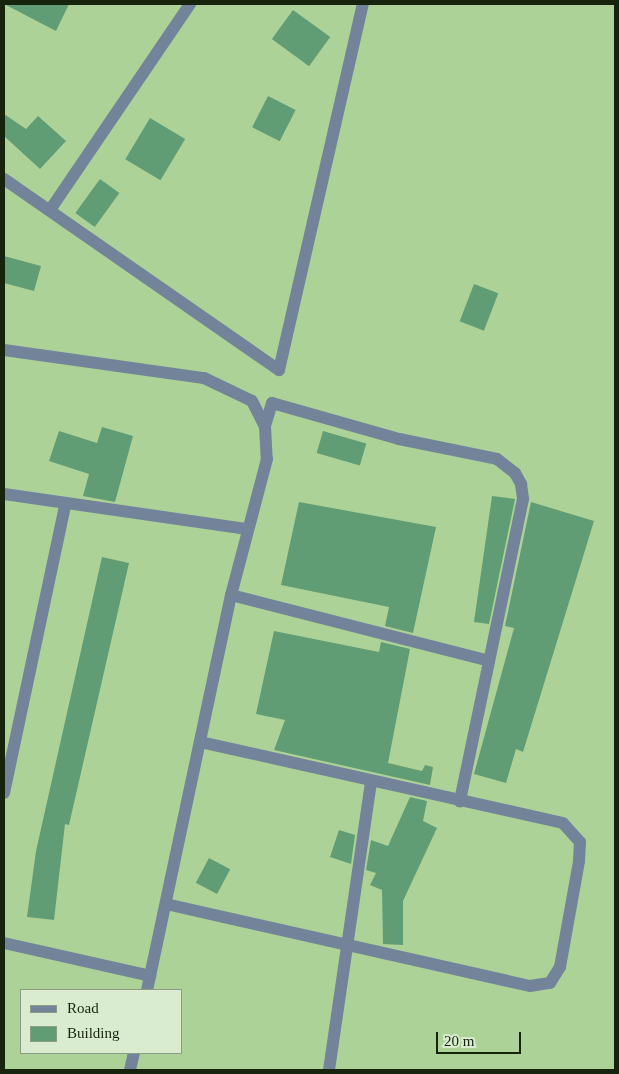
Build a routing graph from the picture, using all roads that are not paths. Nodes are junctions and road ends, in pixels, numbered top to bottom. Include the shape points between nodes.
1 (190, 4) edge
2 (363, 4) edge
3 (4, 179) edge
4 (50, 210) junction
5 (4, 350) edge
6 (265, 426) junction
7 (4, 494) edge
8 (65, 506) junction
9 (248, 529) junction
10 (231, 595) junction
11 (489, 661) junction
12 (201, 742) junction
13 (6, 771) edge
14 (371, 782) junction
15 (4, 793) edge
16 (460, 801) junction
17 (166, 904) junction
18 (4, 943) edge
19 (350, 949) junction
20 (150, 976) junction
21 (147, 989) edge
22 (134, 1054) edge
23 (130, 1070) edge
24 (329, 1070) edge

1 - 4 street
2 - 4 street via 279,370
3 - 4 street
5 - 6 street via 204,378 252,401
6 - 9 street via 268,459
6 - 11 street via 272,403 398,439 497,459 514,473 523,499
7 - 8 street
8 - 9 street
8 - 13 street
9 - 10 street
10 - 11 street
10 - 12 street
11 - 16 street
12 - 14 street
12 - 17 street
13 - 15 street
14 - 16 street
14 - 19 street
16 - 19 street via 563,823 580,842 560,967 550,983 530,986
17 - 19 street
17 - 20 street
18 - 20 street
19 - 24 street
20 - 21 street
22 - 23 street

